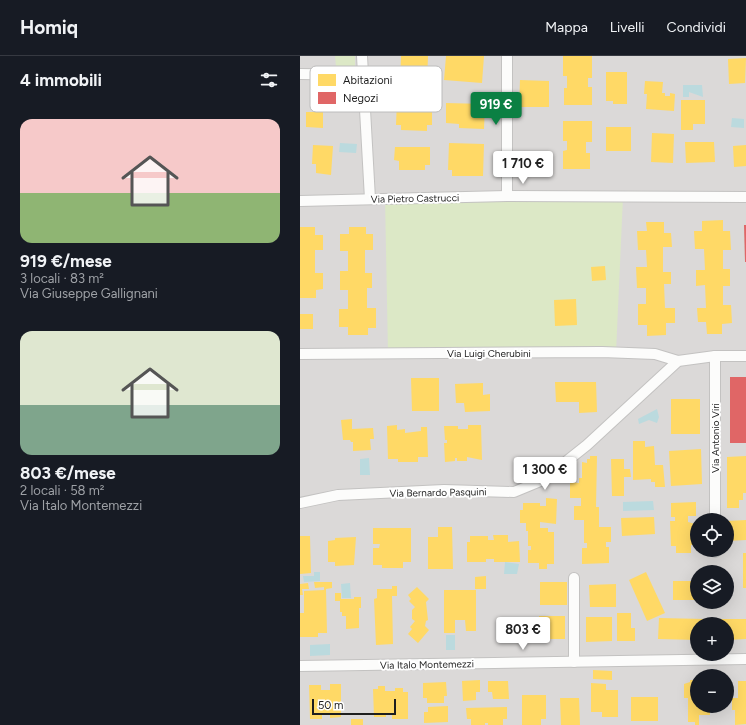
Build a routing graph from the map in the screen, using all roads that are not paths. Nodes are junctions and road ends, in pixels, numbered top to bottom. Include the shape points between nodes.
1 (362, 56) edge
2 (507, 56) edge
3 (363, 66) edge
4 (300, 74) edge
5 (310, 74) edge
6 (365, 112) edge
7 (507, 196) junction
8 (746, 197) edge
9 (370, 199) junction
10 (300, 201) edge
11 (300, 354) edge
12 (715, 356) junction
13 (746, 356) edge
14 (678, 361) junction
15 (300, 502) edge
16 (715, 513) edge
17 (574, 578) dead end
18 (746, 659) edge
19 (574, 662) junction
20 (300, 666) edge

1 - 3 street
2 - 7 street
4 - 5 street
6 - 9 street
7 - 8 street, Via Pietro Castrucci
7 - 9 street, Via Pietro Castrucci
9 - 10 street, Via Pietro Castrucci
11 - 14 street, Via Luigi Cherubini via 602,352 655,354
12 - 13 street
12 - 14 street
12 - 16 street, Via Antonio Viri
14 - 15 street, Via Bernardo Pasquini via 588,445 542,480 514,492 444,490 338,495
17 - 19 street
18 - 19 street, Via Italo Montemezzi
19 - 20 street, Via Italo Montemezzi

